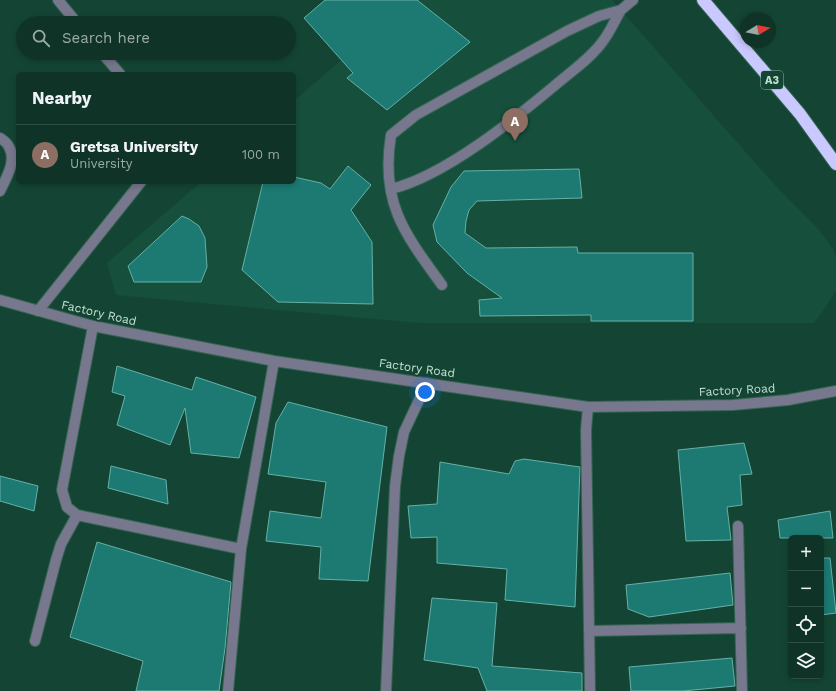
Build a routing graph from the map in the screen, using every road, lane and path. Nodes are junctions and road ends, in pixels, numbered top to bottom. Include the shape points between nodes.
1 (58, 0) edge
2 (633, 0) edge
3 (703, 0) edge
4 (621, 10) junction
5 (71, 16) edge
6 (108, 60) edge
7 (118, 72) edge
8 (0, 138) edge
9 (836, 164) edge
10 (139, 184) edge
11 (391, 189) junction
12 (0, 190) edge
13 (442, 285) dead end
14 (0, 300) edge
15 (38, 311) junction
16 (93, 326) junction
17 (274, 361) junction
18 (427, 383) junction
19 (836, 390) edge
20 (588, 407) junction
21 (77, 516) junction
22 (738, 526) dead end
23 (241, 549) junction
24 (740, 628) junction
25 (589, 631) junction
26 (35, 641) dead end
27 (228, 691) edge
28 (386, 691) edge
29 (590, 691) edge
30 (742, 691) edge

1 - 5 street
2 - 4 street
3 - 9 highway, A3 via 800,114
4 - 11 street via 603,42 539,98 454,160 406,186
4 - 11 street via 598,16 567,31 416,115 391,135 387,159
6 - 7 street
8 - 12 street via 9,147 11,158 10,168
10 - 15 street
11 - 13 street via 393,207 410,241
14 - 15 street, Factory Road
15 - 16 street, Factory Road
16 - 17 street, Factory Road
16 - 21 street via 62,490 66,507
17 - 18 street, Factory Road
17 - 23 street
18 - 20 street, Factory Road
18 - 28 street via 404,432 396,479
19 - 20 street, Factory Road via 788,400 733,405
20 - 25 street
21 - 23 street
21 - 26 street via 61,544
22 - 24 street
23 - 27 street
24 - 25 street
24 - 30 street
25 - 29 street

